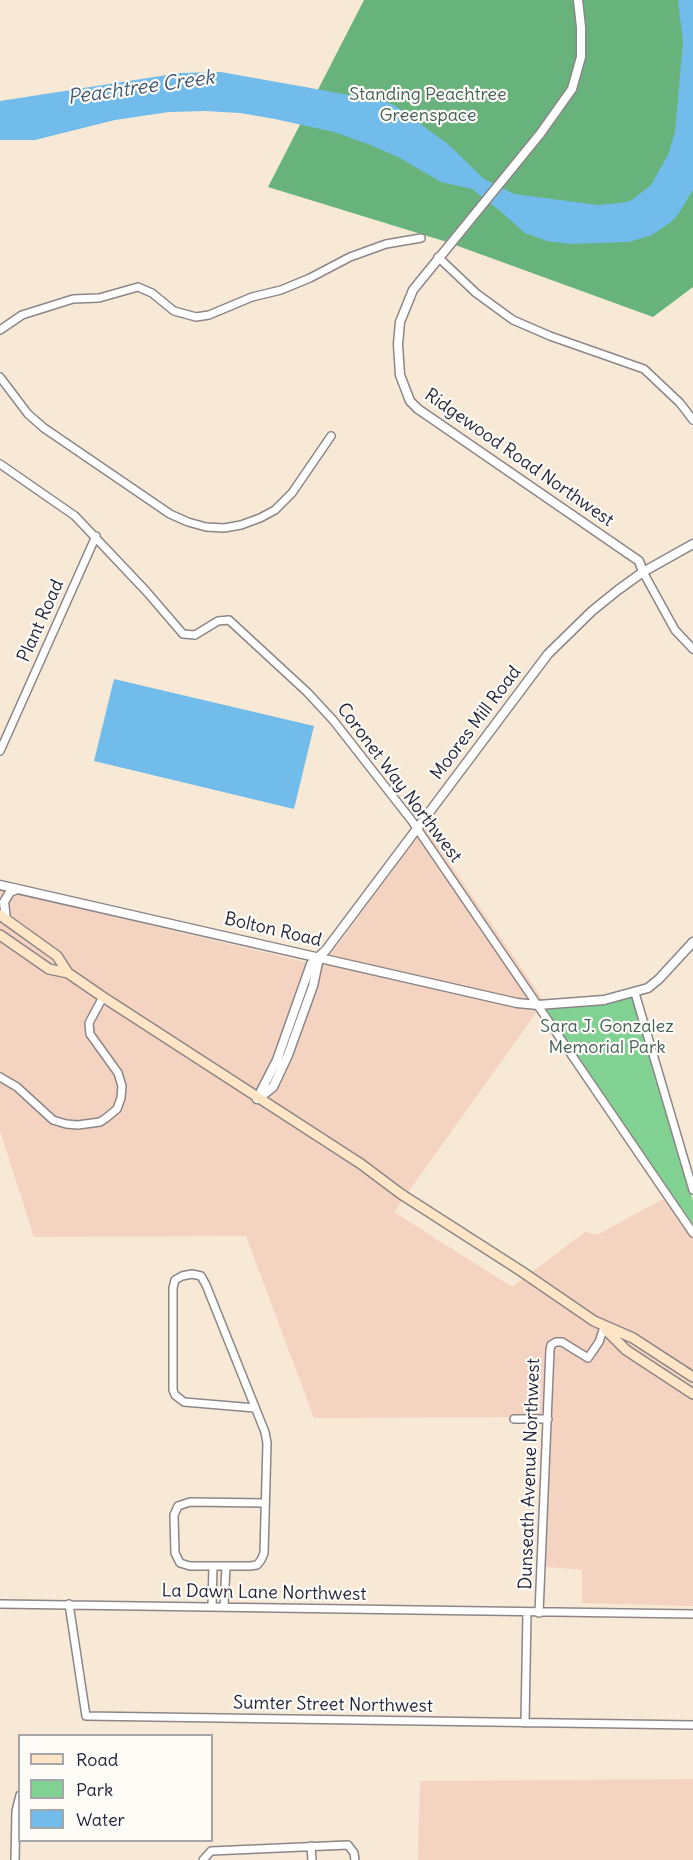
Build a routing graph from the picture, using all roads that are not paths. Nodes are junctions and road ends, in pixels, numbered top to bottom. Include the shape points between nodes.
1 (578, 0) edge
2 (422, 238) dead end
3 (438, 257) junction
4 (0, 330) edge
5 (0, 377) edge
6 (693, 420) edge
7 (331, 436) dead end
8 (0, 464) edge
9 (96, 536) junction
10 (693, 544) edge
11 (643, 572) junction
12 (693, 649) edge
13 (0, 751) edge
14 (417, 828) junction
15 (0, 885) edge
16 (17, 889) junction
17 (3, 918) edge
18 (0, 935) edge
19 (693, 942) edge
20 (320, 958) junction
21 (68, 973) junction
22 (635, 993) junction
23 (104, 997) junction
24 (538, 1005) junction
25 (0, 1077) edge
26 (257, 1099) junction
27 (693, 1190) edge
28 (693, 1233) edge
29 (604, 1327) junction
30 (693, 1377) edge
31 (693, 1394) edge
32 (255, 1408) junction
33 (514, 1419) dead end
34 (548, 1419) junction
35 (265, 1503) junction
36 (213, 1566) junction
37 (226, 1566) junction
38 (0, 1604) edge
39 (69, 1604) junction
40 (212, 1607) junction
41 (224, 1607) junction
42 (527, 1612) junction
43 (539, 1613) junction
44 (693, 1614) edge
45 (525, 1724) junction
46 (693, 1725) edge
47 (18, 1803) edge
48 (311, 1846) junction
49 (237, 1850) junction
50 (15, 1860) edge
51 (203, 1860) edge
52 (238, 1860) edge
53 (312, 1860) edge
54 (355, 1860) edge

1 - 3 street, Ridgewood Road Northwest via 581,57 566,98
2 - 4 street via 386,244 350,257 281,290 209,315 196,317 174,311 152,292 138,287 73,299 22,315
3 - 6 street via 476,293 513,320 644,369
3 - 11 street, Ridgewood Road Northwest via 413,290 400,322 400,375 410,401 639,561
5 - 7 street via 44,428 170,514 206,527 241,525 275,510 292,494
8 - 9 street, Coronet Way Northwest via 75,516
9 - 13 street, Plant Road
9 - 14 street, Coronet Way Northwest via 183,634 195,635 218,621 229,620 254,642 333,720
10 - 11 street, Moores Mill Road
11 - 12 street, Ridgewood Road Northwest via 675,630
11 - 14 street, Moores Mill Road via 592,611 548,654
14 - 20 street, Moores Mill Road
14 - 24 street, Coronet Way Northwest
15 - 16 street, Bolton Road
16 - 17 street via 4,902
16 - 20 street, Bolton Road
17 - 21 main road via 57,956
18 - 21 main road via 49,969
19 - 22 street via 659,979
20 - 24 street, Bolton Road
20 - 26 street, Moores Mill Road via 288,1055 273,1087
21 - 23 main road
22 - 24 street, Bolton Road via 590,1002
22 - 27 street
23 - 25 street via 89,1023 90,1034 118,1073 122,1086 117,1109 106,1118 78,1125 53,1120
23 - 26 main road
24 - 28 street, Coronet Way Northwest
26 - 29 main road
29 - 30 main road via 633,1338
29 - 31 main road via 626,1350
29 - 34 street, Dunseath Avenue Northwest via 588,1358 562,1342 551,1345
32 - 32 street via 201,1276 192,1274 175,1280 175,1395 184,1402
32 - 35 street via 267,1443
33 - 34 street
34 - 43 street, Dunseath Avenue Northwest
35 - 36 street via 190,1502 178,1506 174,1515 175,1553 180,1563
35 - 37 street via 261,1560 257,1565
36 - 37 street
36 - 40 street
37 - 41 street
38 - 39 street, La Dawn Lane Northwest
39 - 40 street, La Dawn Lane Northwest
39 - 45 street, Sumter Street Northwest via 86,1716
40 - 41 street, La Dawn Lane Northwest
41 - 42 street, La Dawn Lane Northwest
42 - 43 street, La Dawn Lane Northwest
42 - 45 street, Dunseath Avenue Northwest
43 - 44 street
45 - 46 street, Sumter Street Northwest
47 - 50 street
48 - 49 street
48 - 53 street
48 - 54 street via 348,1845
49 - 51 street via 212,1851
49 - 52 street

